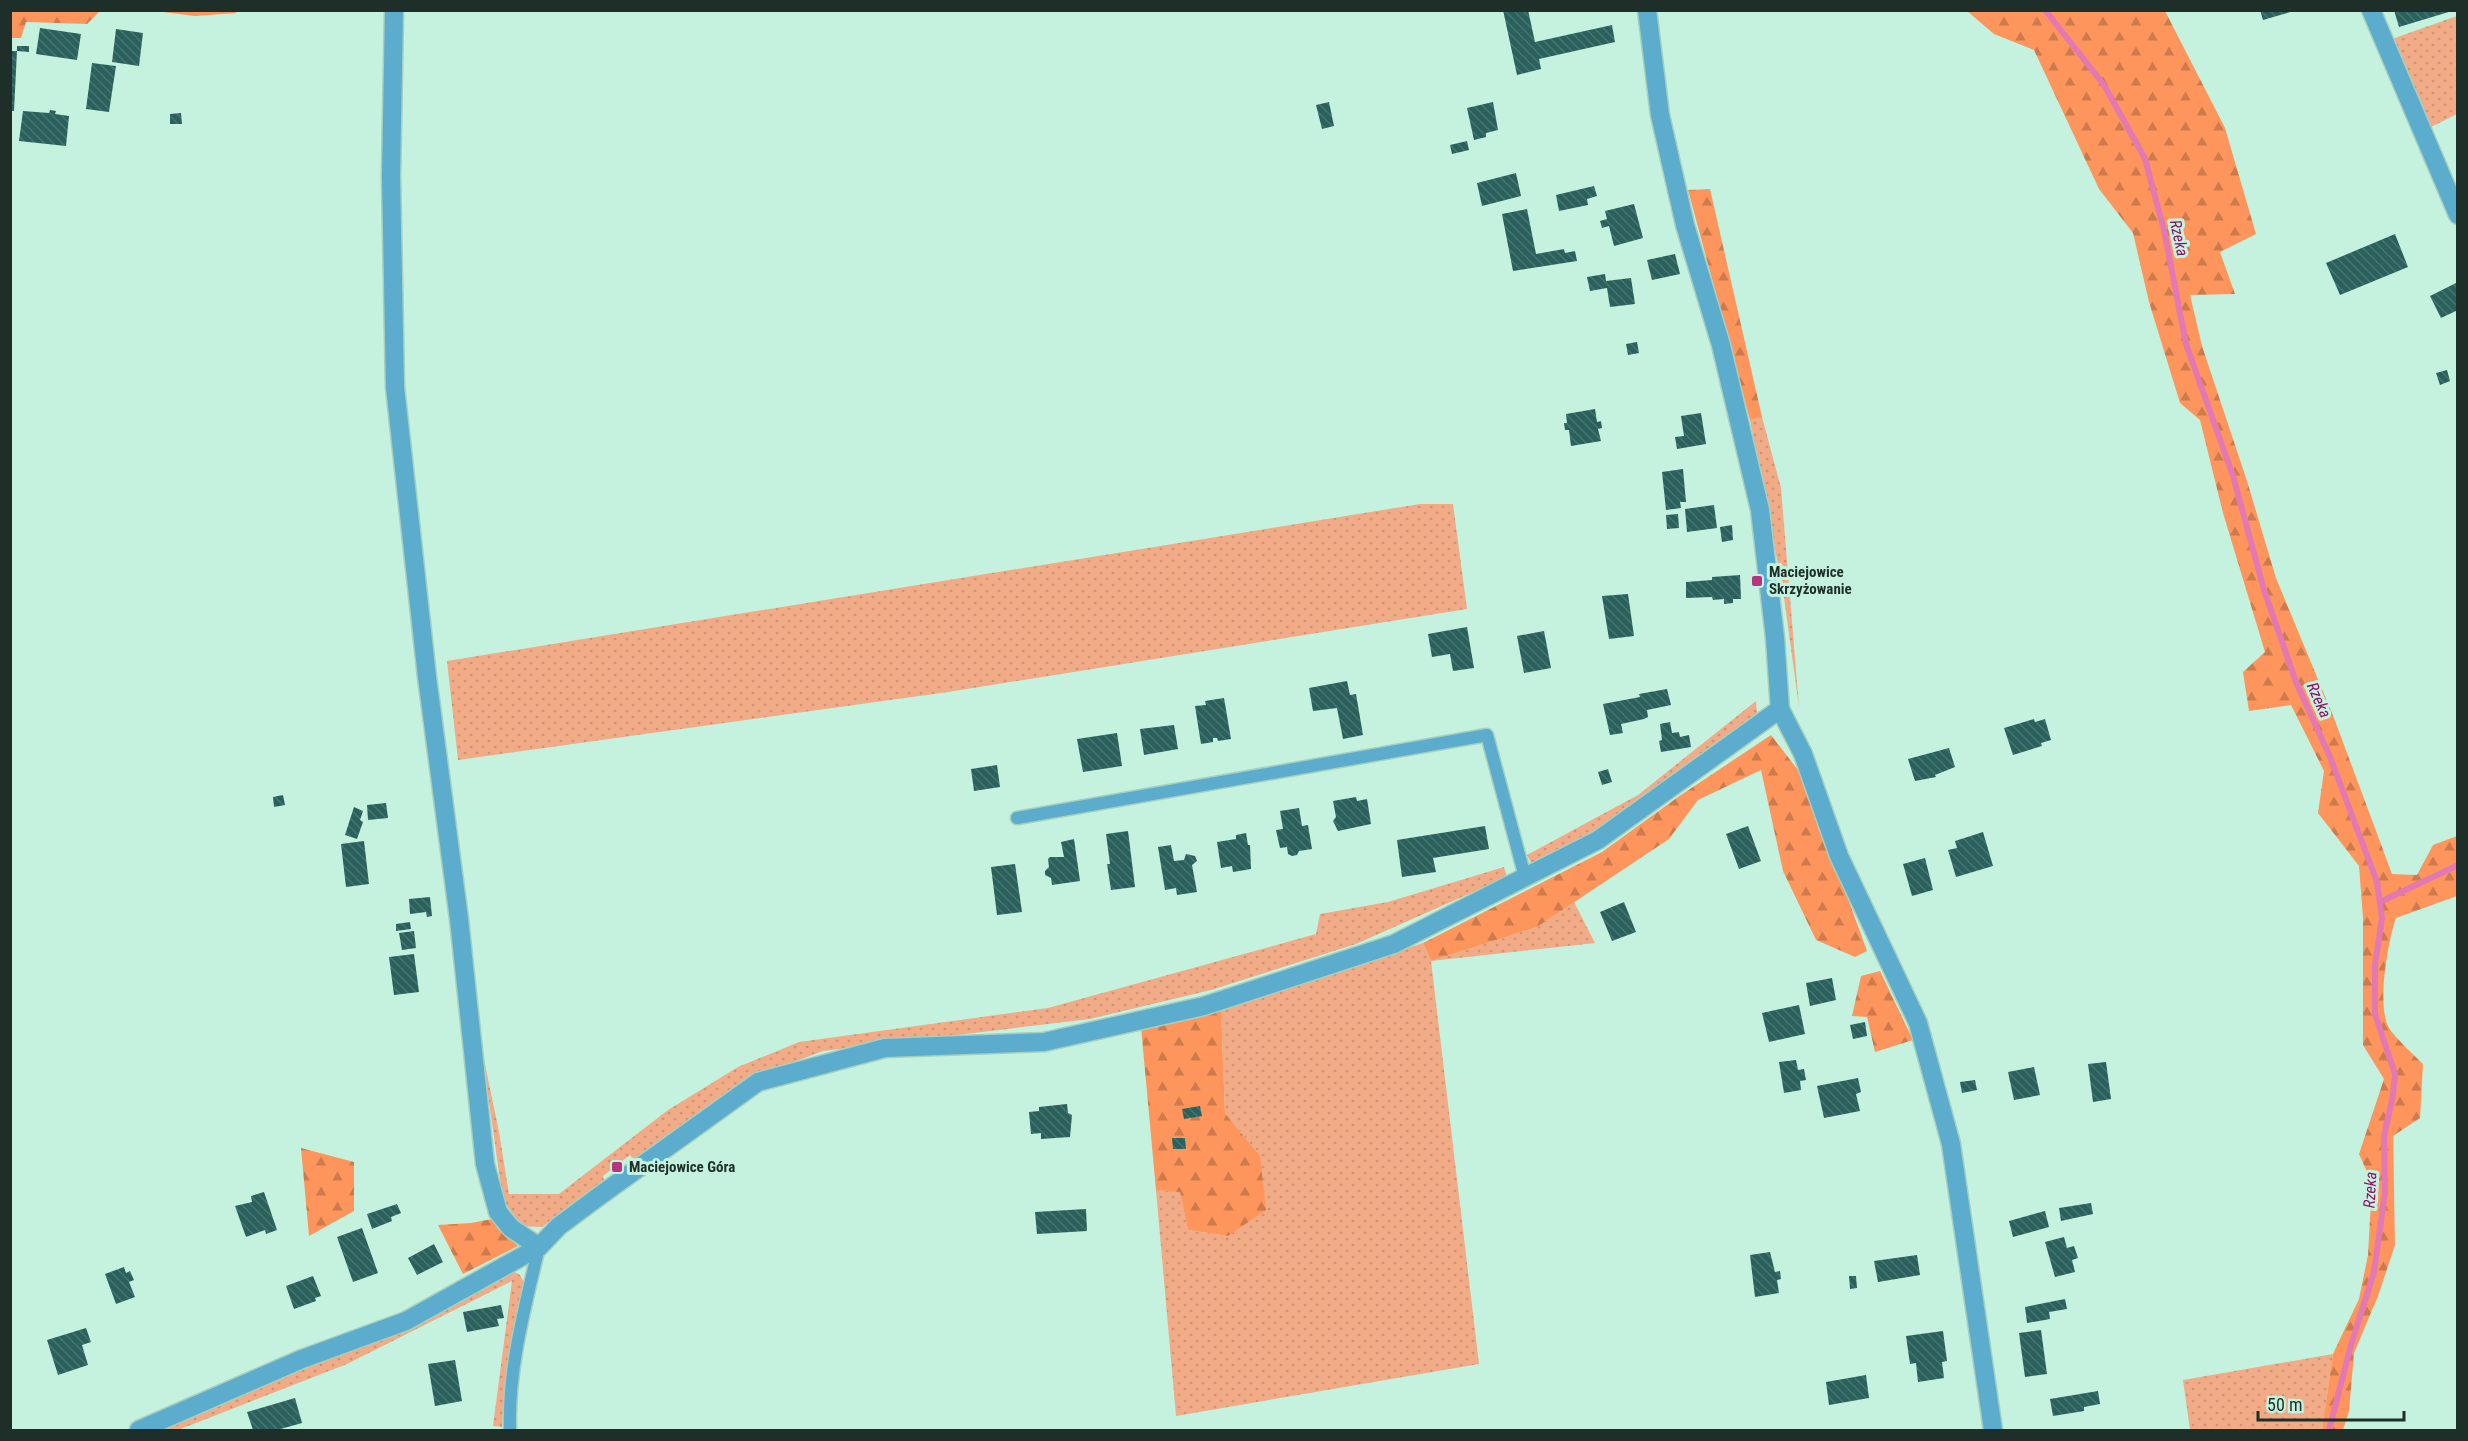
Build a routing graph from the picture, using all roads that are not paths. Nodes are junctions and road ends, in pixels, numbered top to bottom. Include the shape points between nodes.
1 (394, 10) edge
2 (1647, 10) edge
3 (2371, 10) edge
4 (2457, 215) edge
5 (1780, 709) junction
6 (1017, 818) dead end
7 (1525, 877) junction
8 (539, 1247) junction
9 (139, 1431) edge
10 (510, 1431) edge
11 (1993, 1431) edge

1 - 8 street via 391,176 395,387 427,677 459,920 485,1164 498,1212 511,1228
2 - 5 street via 1659,115 1685,225 1721,345 1760,510
3 - 4 street
5 - 7 street via 1598,840
5 - 11 street via 1803,754 1839,856 1918,1023 1951,1144
6 - 7 lane via 1487,735
7 - 8 street via 1394,944 1204,1006 1044,1042 885,1048 758,1082 582,1209
8 - 9 street via 406,1321 302,1359
8 - 10 lane via 511,1378

